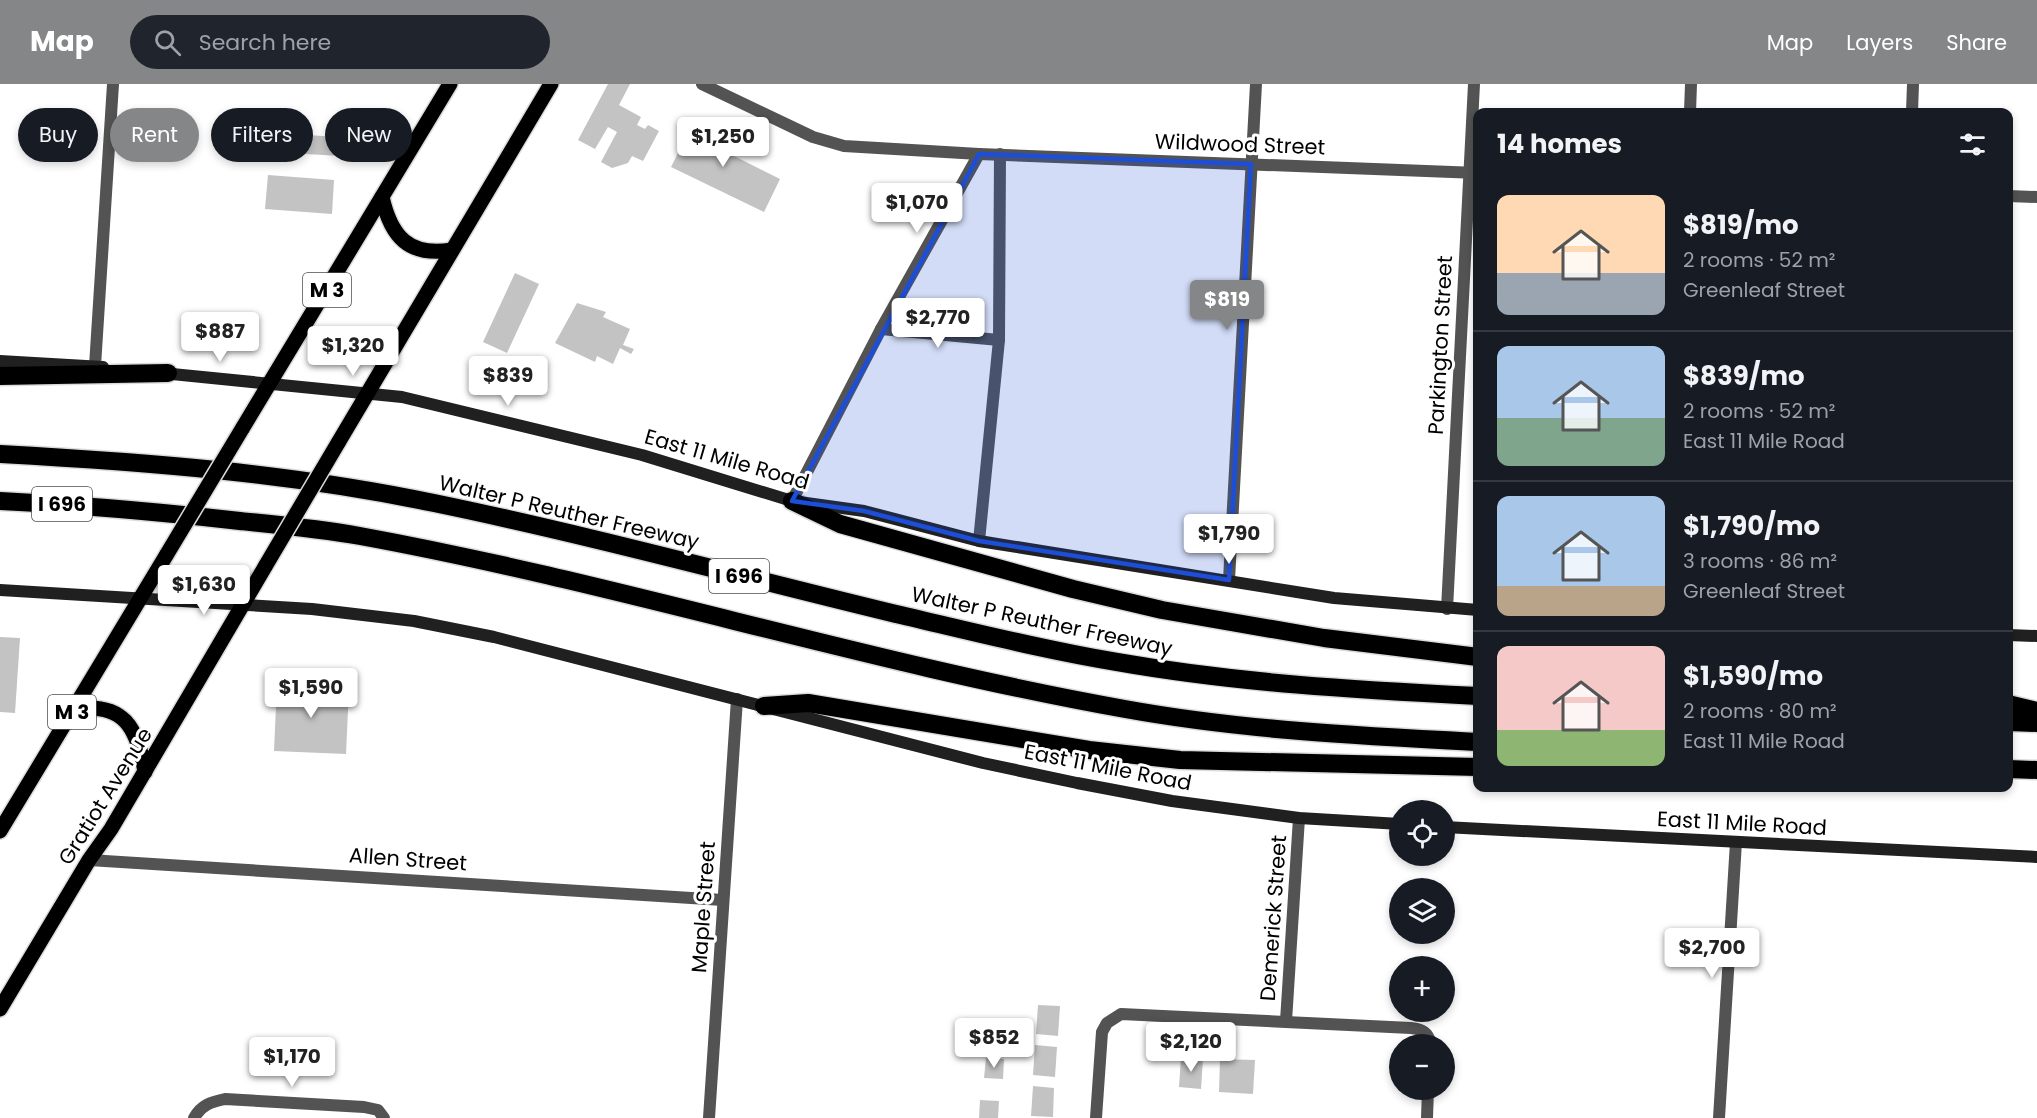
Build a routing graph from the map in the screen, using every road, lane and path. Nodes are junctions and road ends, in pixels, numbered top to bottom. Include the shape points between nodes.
1 (113, 84) edge
2 (450, 84) edge
3 (551, 84) edge
4 (702, 84) edge
5 (1256, 84) edge
6 (1474, 84) edge
7 (1691, 84) edge
8 (1913, 84) edge
9 (1474, 108) edge
10 (1690, 108) edge
11 (1911, 108) edge
12 (979, 154) junction
13 (1000, 154) junction
14 (1251, 164) junction
15 (1473, 173) edge
16 (2013, 196) edge
17 (382, 197) junction
18 (2037, 197) edge
19 (453, 250) junction
20 (881, 329) junction
21 (999, 339) junction
22 (0, 361) edge
23 (95, 366) junction
24 (168, 373) junction
25 (0, 376) edge
26 (270, 383) junction
27 (367, 393) junction
28 (0, 454) edge
29 (0, 501) edge
30 (792, 501) junction
31 (980, 541) junction
32 (1229, 580) junction
33 (0, 590) edge
34 (141, 597) junction
35 (244, 604) junction
36 (1447, 609) junction
37 (1473, 610) edge
38 (2013, 635) edge
39 (2037, 636) edge
40 (1473, 656) edge
41 (1473, 696) edge
42 (737, 699) junction
43 (2013, 705) edge
44 (764, 706) junction
45 (74, 709) junction
46 (2037, 711) edge
47 (2013, 722) edge
48 (2037, 723) edge
49 (1473, 742) edge
50 (1473, 767) edge
51 (2013, 769) edge
52 (2037, 770) edge
53 (145, 772) junction
54 (1299, 818) junction
55 (1389, 823) edge
56 (1455, 828) edge
57 (0, 831) edge
58 (1736, 842) junction
59 (2037, 857) edge
60 (89, 860) junction
61 (723, 900) junction
62 (0, 1009) edge
63 (1286, 1021) junction
64 (1425, 1034) edge
65 (1428, 1100) edge
66 (196, 1114) edge
67 (383, 1117) edge
68 (709, 1118) edge
69 (1096, 1118) edge
70 (1427, 1118) edge
71 (1719, 1118) edge

1 - 23 street
2 - 17 main road, M 3
3 - 19 main road
4 - 12 street via 813,137 844,146
5 - 14 street
6 - 9 street, Parkington Street
7 - 10 street
8 - 11 street
12 - 13 street, Wildwood Street
12 - 20 street
13 - 14 street, Wildwood Street
13 - 21 street
14 - 15 street, Wildwood Street
14 - 32 street
15 - 36 street, Parkington Street
16 - 18 street
17 - 19 main road via 387,218 403,241 427,251
17 - 26 main road, M 3
19 - 27 main road
20 - 21 street
20 - 30 street
21 - 31 street
22 - 23 main road, East 11 Mile Road
23 - 24 main road, East 11 Mile Road
24 - 25 highway
24 - 26 main road, East 11 Mile Road
26 - 27 main road, East 11 Mile Road
26 - 34 main road, M 3, bridge
27 - 30 main road, East 11 Mile Road via 402,397 642,455
27 - 35 main road, Gratiot Avenue, bridge
28 - 41 highway, Walter P Reuther Freeway / I 696 via 292,478 412,499 990,636 1134,665 1290,685
29 - 49 highway, I 696 via 123,508 358,536 1127,710 1249,727
30 - 31 main road, East 11 Mile Road via 864,511
30 - 40 highway via 840,524 1162,610 1302,635
31 - 32 main road, East 11 Mile Road
32 - 36 main road, East 11 Mile Road via 1334,598
33 - 34 main road, East 11 Mile Road
34 - 35 main road, East 11 Mile Road
34 - 45 main road, M 3
35 - 42 main road, East 11 Mile Road via 366,615 494,637
35 - 53 main road, Gratiot Avenue
36 - 37 main road, East 11 Mile Road
38 - 39 main road
42 - 44 main road, East 11 Mile Road
42 - 61 street, Maple Street
43 - 46 highway
44 - 50 highway via 808,703 1089,750 1180,760
44 - 54 main road, East 11 Mile Road via 983,763 1077,783
45 - 53 main road via 102,708 124,718 137,738
45 - 57 main road, M 3
47 - 48 highway
51 - 52 highway
53 - 60 main road, Gratiot Avenue
54 - 55 main road, East 11 Mile Road
54 - 63 street, Demerick Street
56 - 58 main road, East 11 Mile Road
58 - 59 main road, East 11 Mile Road
58 - 71 street
60 - 61 street, Allen Street
60 - 62 main road, Gratiot Avenue
61 - 68 street, Maple Street
63 - 64 street via 1411,1028
63 - 69 street via 1121,1014 1107,1023 1102,1032
65 - 70 street
66 - 67 street via 210,1102 225,1099 363,1107 378,1110

